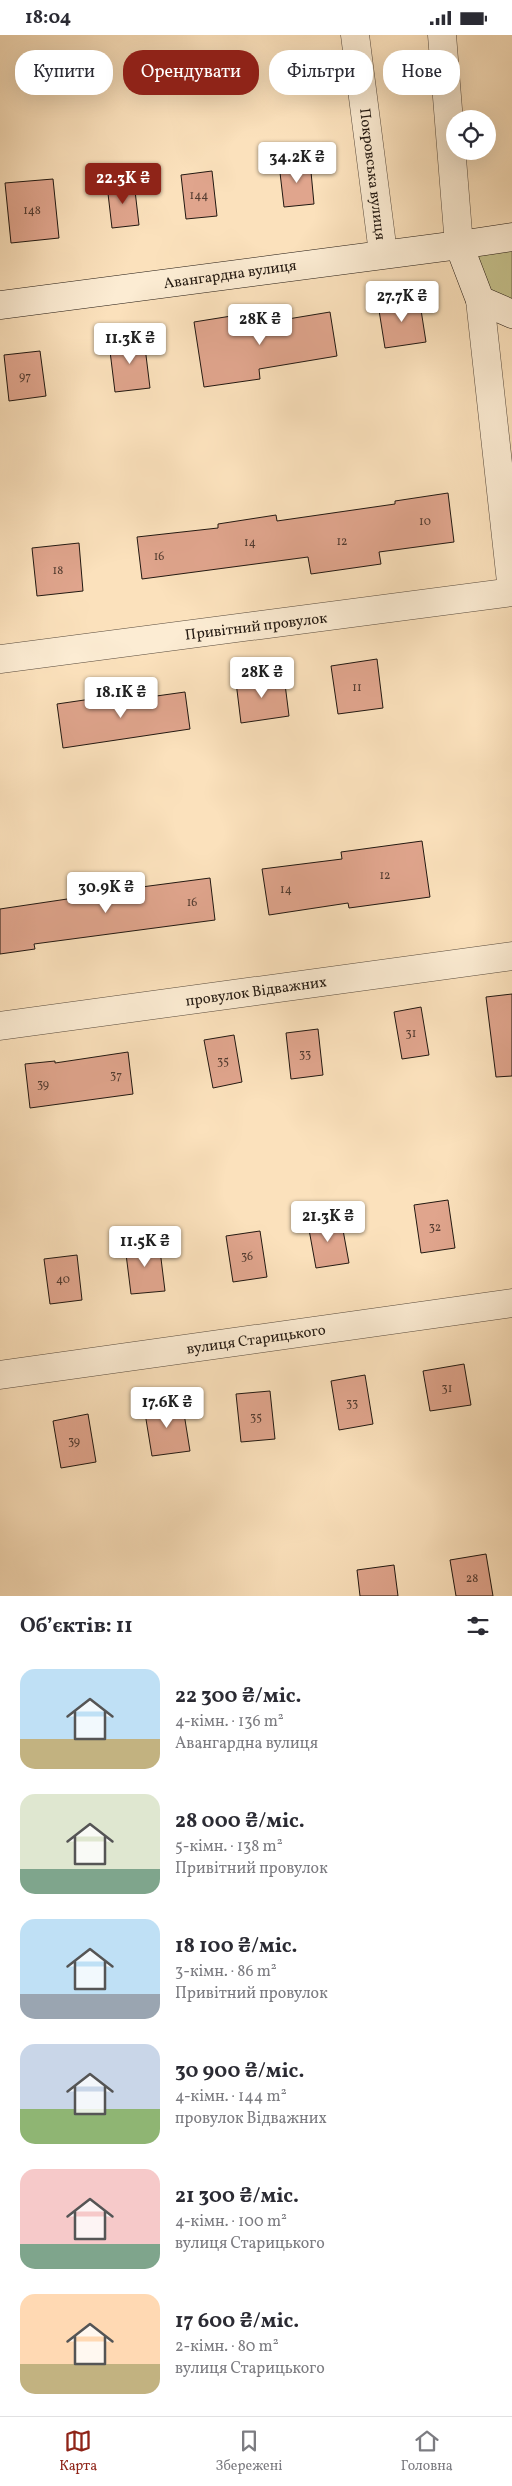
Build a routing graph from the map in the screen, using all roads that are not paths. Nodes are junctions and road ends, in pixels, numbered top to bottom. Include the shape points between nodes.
1 (355, 35) edge
2 (442, 35) edge
3 (512, 237) edge
4 (459, 245) junction
5 (383, 253) junction
6 (480, 299) junction
7 (0, 305) edge
8 (512, 314) edge
9 (512, 591) edge
10 (0, 659) edge
11 (512, 956) edge
12 (0, 1026) edge
13 (512, 1303) edge
14 (0, 1375) edge

1 - 5 street, Покровська вулиця
2 - 4 street
3 - 4 street, Авангардна вулиця
4 - 5 street, Авангардна вулиця
4 - 6 street
5 - 7 street, Авангардна вулиця
6 - 8 street
6 - 9 street
9 - 10 street, Привітний провулок
11 - 12 street, провулок Відважних
13 - 14 street, вулиця Старицького

